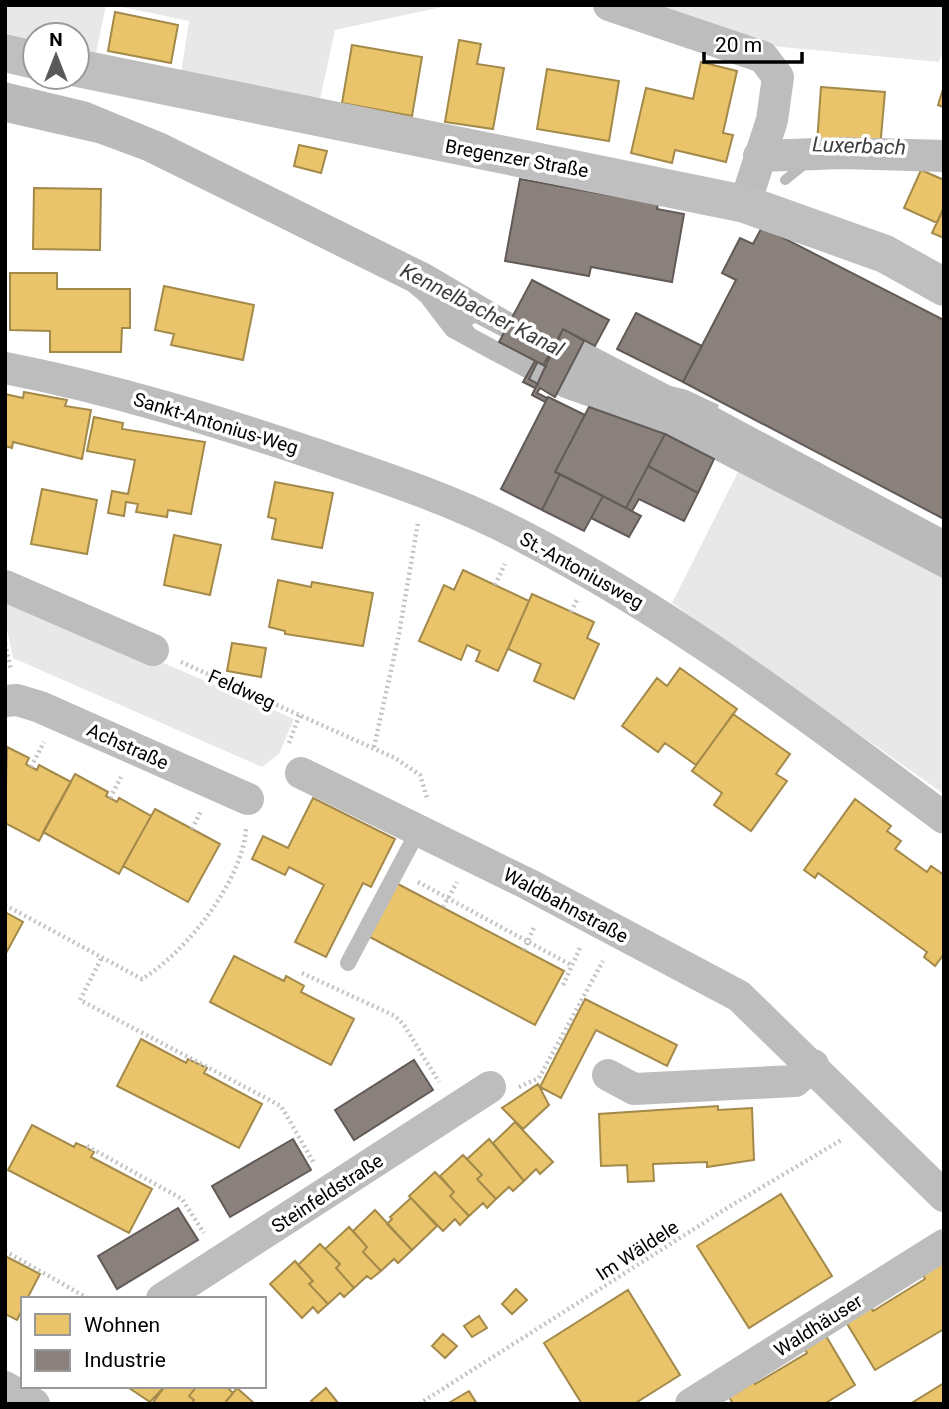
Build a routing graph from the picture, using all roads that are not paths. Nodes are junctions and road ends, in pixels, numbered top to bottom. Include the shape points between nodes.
1 (609, 5) edge
2 (91, 71) edge
3 (759, 156) junction
4 (944, 156) edge
5 (745, 204) junction
6 (944, 287) edge
7 (5, 368) edge
8 (437, 496) joint
9 (5, 586) edge
10 (153, 650) road end
11 (5, 701) edge
12 (301, 773) dead end
13 (248, 799) road end
14 (944, 818) edge
15 (418, 831) junction
16 (348, 963) dead end
17 (813, 1065) junction
18 (608, 1075) dead end
19 (491, 1087) road end
20 (944, 1196) edge
21 (944, 1245) edge
22 (165, 1297) edge
23 (691, 1404) edge

1 - 3 street via 763,57 778,77 772,120
2 - 5 main road, Bregenzer Straße
3 - 4 street
3 - 5 street
5 - 6 main road, Bregenzer Straße via 885,254
7 - 8 street, Sankt-Antonius-Weg via 64,379 211,419
8 - 14 street, St.-Antoniusweg via 532,541 664,616
9 - 10 street
11 - 13 street, Achstraße via 40,707
12 - 15 street, Waldbahnstraße
15 - 16 lane
15 - 17 street, Waldbahnstraße via 739,996
17 - 18 street via 795,1081 634,1089
17 - 20 street, Waldbahnstraße
19 - 22 street, Steinfeldstraße
21 - 23 street, Waldhäuser

